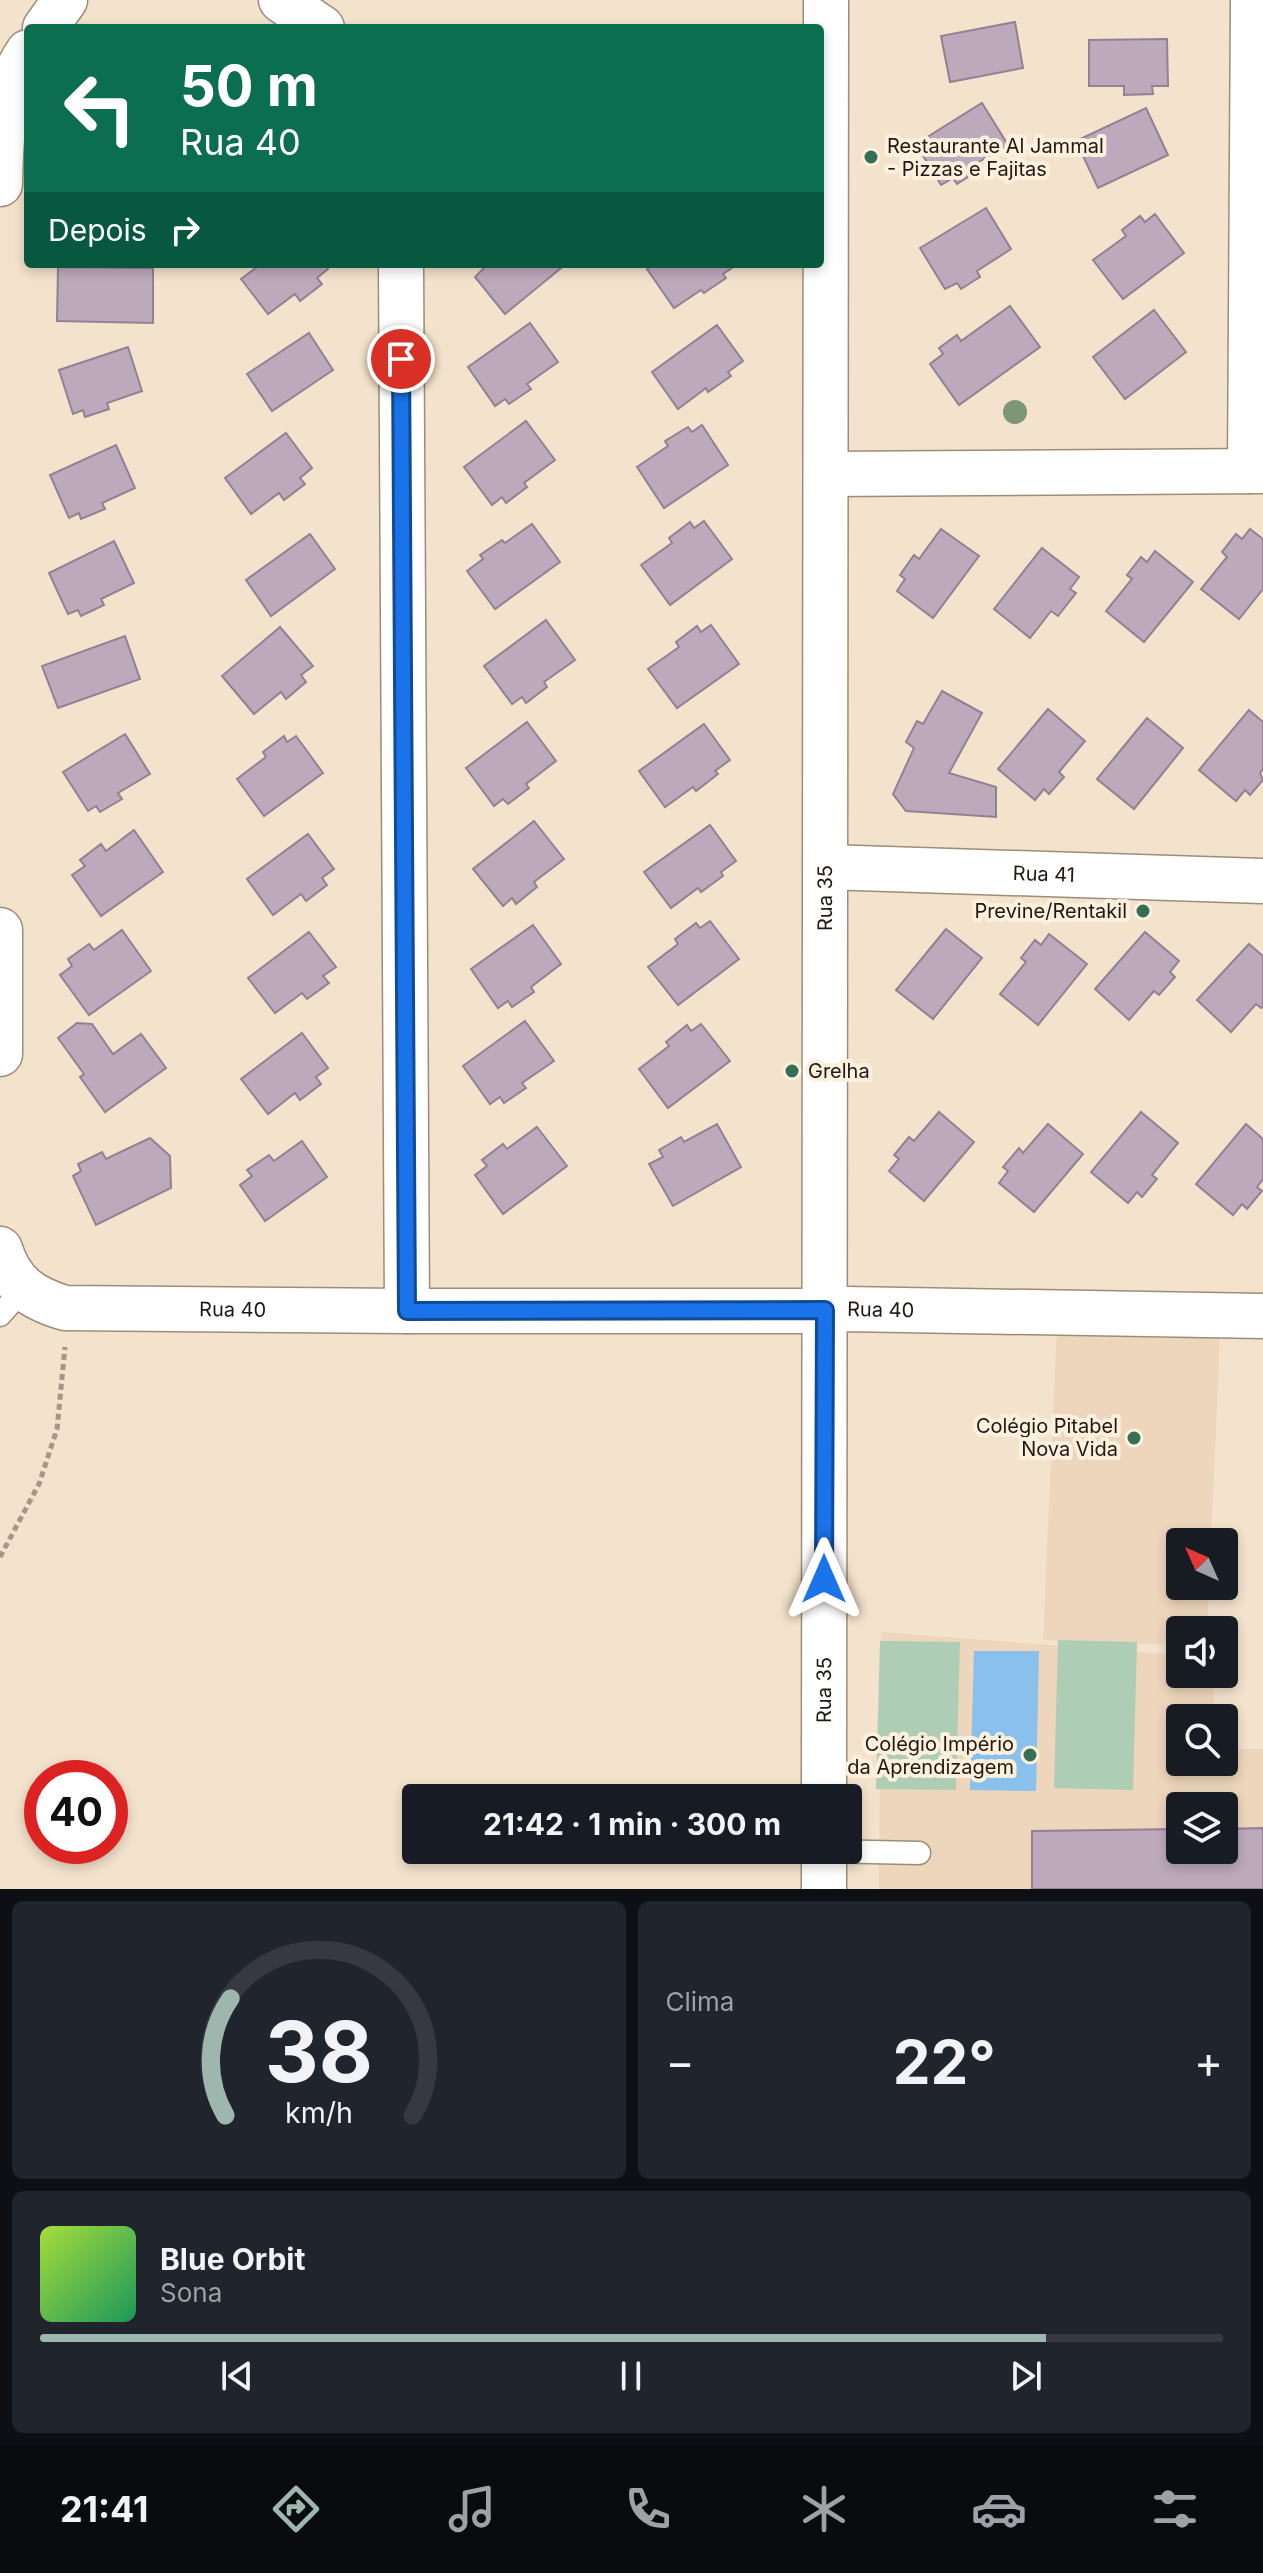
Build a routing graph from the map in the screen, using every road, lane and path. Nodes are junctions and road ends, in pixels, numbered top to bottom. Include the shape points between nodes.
1 (65, 0) edge
2 (281, 0) edge
3 (826, 0) edge
4 (1253, 0) edge
5 (48, 24) edge
6 (316, 24) edge
7 (824, 56) edge
8 (24, 60) edge
9 (0, 184) edge
10 (824, 214) edge
11 (401, 268) edge
12 (1256, 471) edge
13 (826, 474) junction
14 (826, 867) junction
15 (1263, 881) edge
16 (0, 930) edge
17 (1, 995) edge
18 (0, 1054) edge
19 (0, 1249) edge
20 (12, 1302) edge
21 (65, 1308) junction
22 (825, 1310) junction
23 (407, 1311) junction
24 (1263, 1316) edge
25 (0, 1557) edge
26 (824, 1784) edge
27 (862, 1851) edge
28 (919, 1853) dead end
29 (824, 1864) edge
30 (824, 1889) edge

1 - 5 street
2 - 6 street
3 - 7 street, Rua 35
4 - 12 street
8 - 9 street via 6,106
10 - 13 street, Rua 35
11 - 23 street
12 - 13 street
13 - 14 street, Rua 35
14 - 15 street, Rua 41
14 - 22 street, Rua 35
16 - 17 street
17 - 18 street
19 - 20 street
20 - 21 street via 41,1301
21 - 23 street, Rua 40
21 - 25 path via 57,1429 39,1484
22 - 23 street, Rua 40
22 - 24 street, Rua 40
22 - 26 street, Rua 35
27 - 28 lane
29 - 30 street

